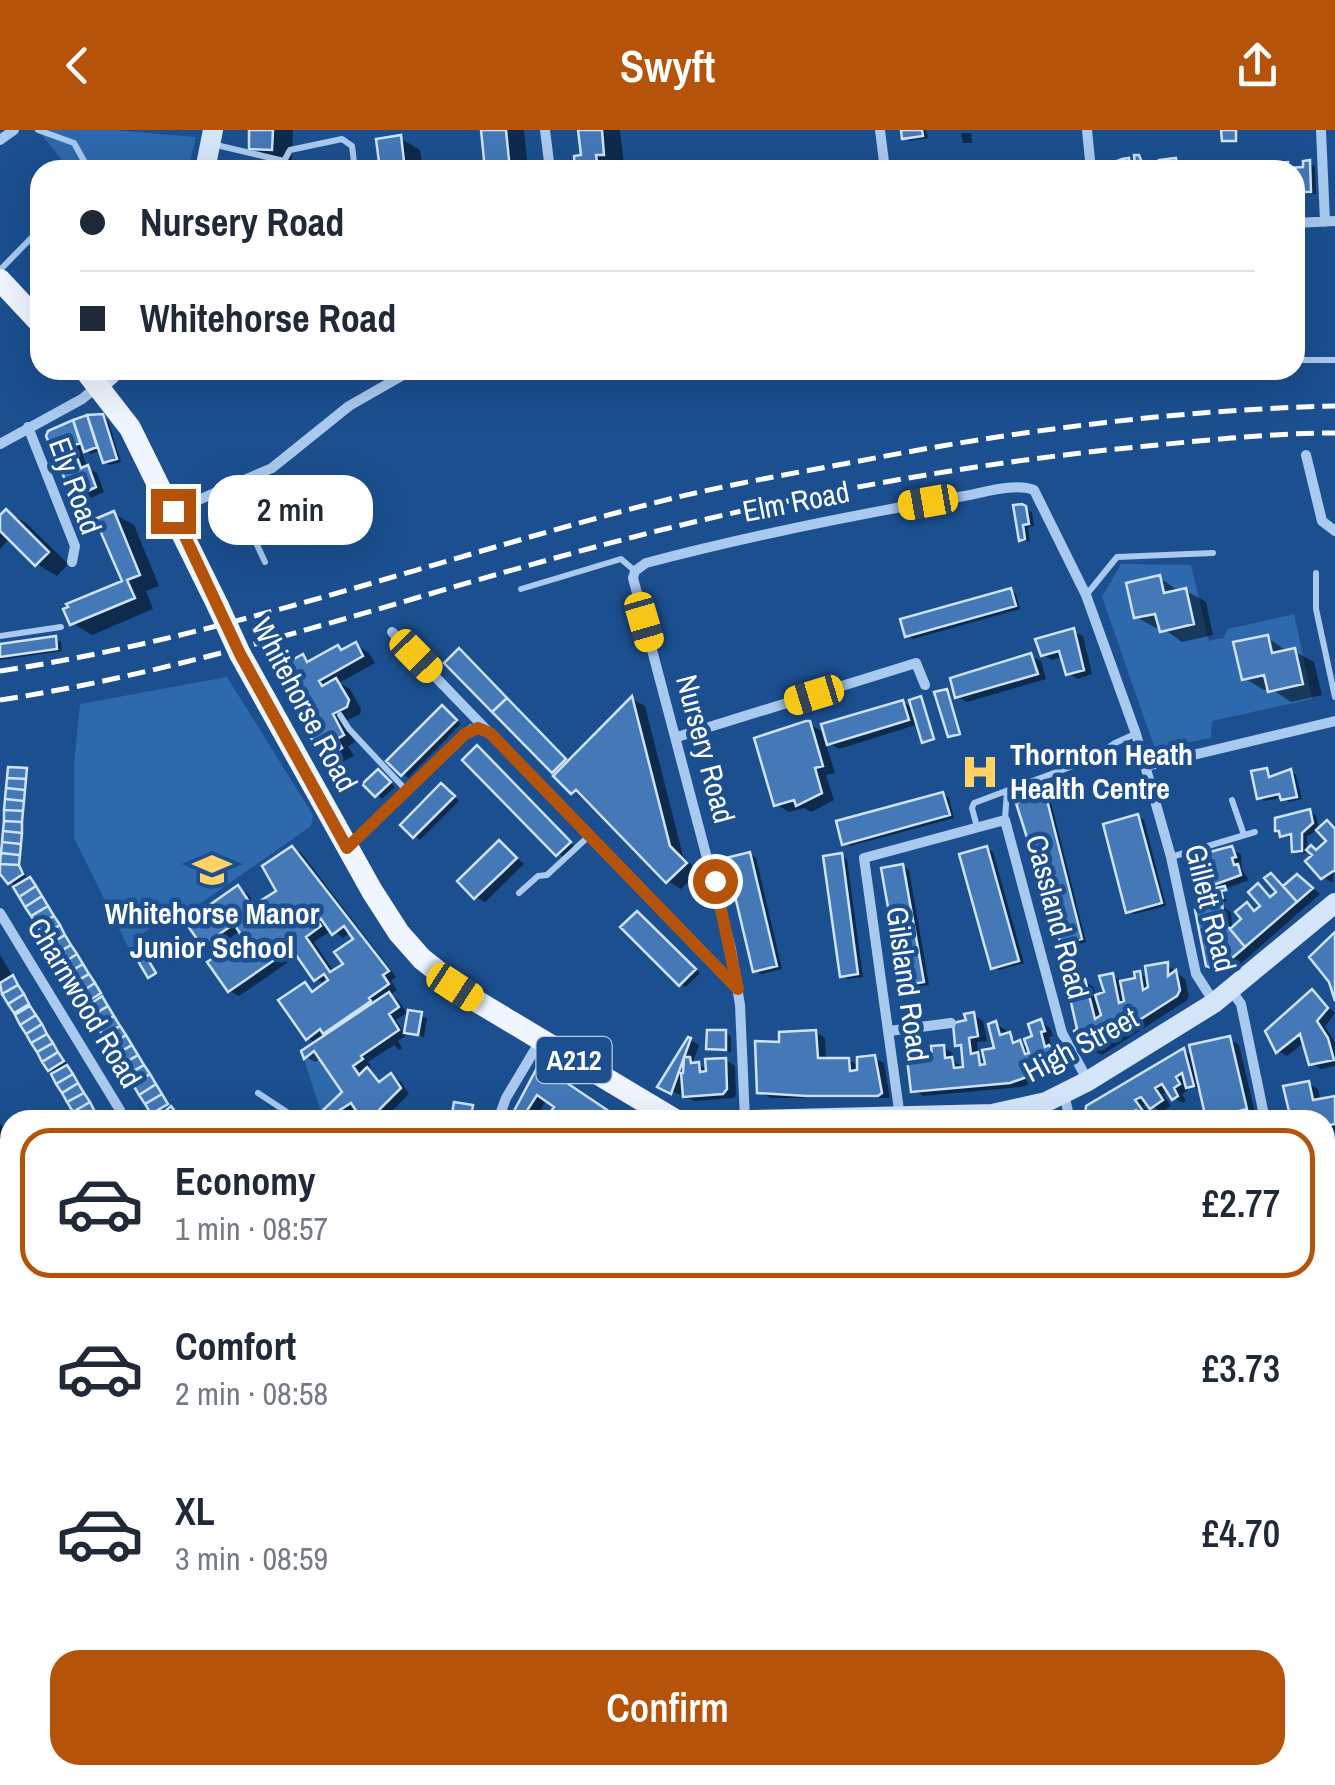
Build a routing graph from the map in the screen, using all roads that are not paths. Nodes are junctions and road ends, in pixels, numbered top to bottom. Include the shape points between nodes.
1 (14, 130) edge
2 (38, 130) edge
3 (545, 130) edge
4 (880, 130) edge
5 (1087, 130) edge
6 (1321, 130) edge
7 (212, 137) edge
8 (0, 140) edge
9 (83, 160) edge
10 (270, 160) edge
11 (287, 160) edge
12 (354, 160) edge
13 (549, 160) edge
14 (884, 160) edge
15 (1091, 160) edge
16 (1330, 222) edge
17 (1305, 223) edge
18 (30, 238) edge
19 (0, 270) edge
20 (0, 280) edge
21 (30, 312) edge
22 (1305, 360) edge
23 (1335, 360) edge
24 (96, 380) edge
25 (103, 380) edge
26 (394, 380) edge
27 (28, 428) junction
28 (0, 444) edge
29 (1306, 455) dead end
30 (230, 487) junction
31 (1030, 488) joint
32 (173, 511) junction
33 (1335, 530) edge
34 (1213, 553) dead end
35 (72, 562) dead end
36 (265, 562) dead end
37 (635, 571) junction
38 (1316, 573) dead end
39 (522, 588) dead end
40 (1086, 594) junction
41 (60, 627) dead end
42 (392, 632) dead end
43 (0, 636) edge
44 (925, 685) dead end
45 (1335, 697) edge
46 (340, 715) dead end
47 (1335, 721) edge
48 (485, 729) junction
49 (1136, 734) junction
50 (677, 737) junction
51 (1146, 766) junction
52 (407, 790) junction
53 (1007, 790) junction
54 (1232, 800) dead end
55 (1005, 820) junction
56 (978, 828) junction
57 (1255, 832) dead end
58 (590, 835) junction
59 (1244, 835) junction
60 (347, 848) junction
61 (1171, 857) junction
62 (519, 893) dead end
63 (1335, 903) edge
64 (0, 912) edge
65 (738, 989) junction
66 (1223, 997) junction
67 (951, 1023) dead end
68 (889, 1031) junction
69 (540, 1041) junction
70 (1088, 1081) junction
71 (258, 1093) dead end
72 (1064, 1094) junction
73 (120, 1110) edge
74 (284, 1110) edge
75 (502, 1110) edge
76 (658, 1110) edge
77 (746, 1110) edge
78 (899, 1110) edge
79 (1011, 1110) edge
80 (1068, 1110) edge
81 (1263, 1110) edge

1 - 8 street
2 - 9 lane via 74,144
3 - 13 street
4 - 14 street
5 - 15 street
6 - 16 street
7 - 10 lane
11 - 12 lane via 290,150 342,139 352,146
16 - 17 street
18 - 19 lane
20 - 21 main road
22 - 23 lane
24 - 27 street via 82,399
25 - 32 main road, Whitehorse Road / A212
26 - 30 street via 349,406 272,468
27 - 28 street
27 - 35 street, Ely Road via 75,546
29 - 33 street via 1322,521
30 - 32 street
30 - 36 lane
31 - 37 street, Elm Road via 780,530
31 - 40 street, Gillett Road
32 - 60 main road, Whitehorse Road / A212, bridge via 240,654
34 - 40 lane via 1117,556
37 - 39 lane via 621,559
37 - 50 street, Nursery Road
38 - 45 lane via 1316,609
40 - 49 street, Gillett Road
41 - 43 lane
42 - 48 street
44 - 50 street via 916,663
46 - 52 lane
47 - 51 street
48 - 52 street via 472,729
48 - 58 street
49 - 51 street, Gillett Road
49 - 53 lane via 1089,760
50 - 65 street, Nursery Road
51 - 61 street, Gillett Road
52 - 60 street
53 - 55 lane
53 - 56 lane via 972,805
54 - 59 lane
55 - 56 street
55 - 70 street, Cassland Road via 1062,1033
56 - 68 street, Gilsland Road via 864,858
57 - 59 lane
58 - 62 lane
58 - 65 street
59 - 61 lane
60 - 69 main road, Whitehorse Road / A212 via 422,959
61 - 66 street, Gillett Road via 1196,974
63 - 66 main road, High Street
64 - 73 street, Charnwood Road
65 - 77 street, Nursery Road
66 - 70 main road, High Street
66 - 81 street, Gillett Road via 1241,1004
67 - 68 street
68 - 78 street, Gilsland Road
69 - 75 street
69 - 76 main road, Whitehorse Road / A212
70 - 72 main road, High Street
71 - 74 lane
72 - 79 main road, High Street
72 - 80 street

